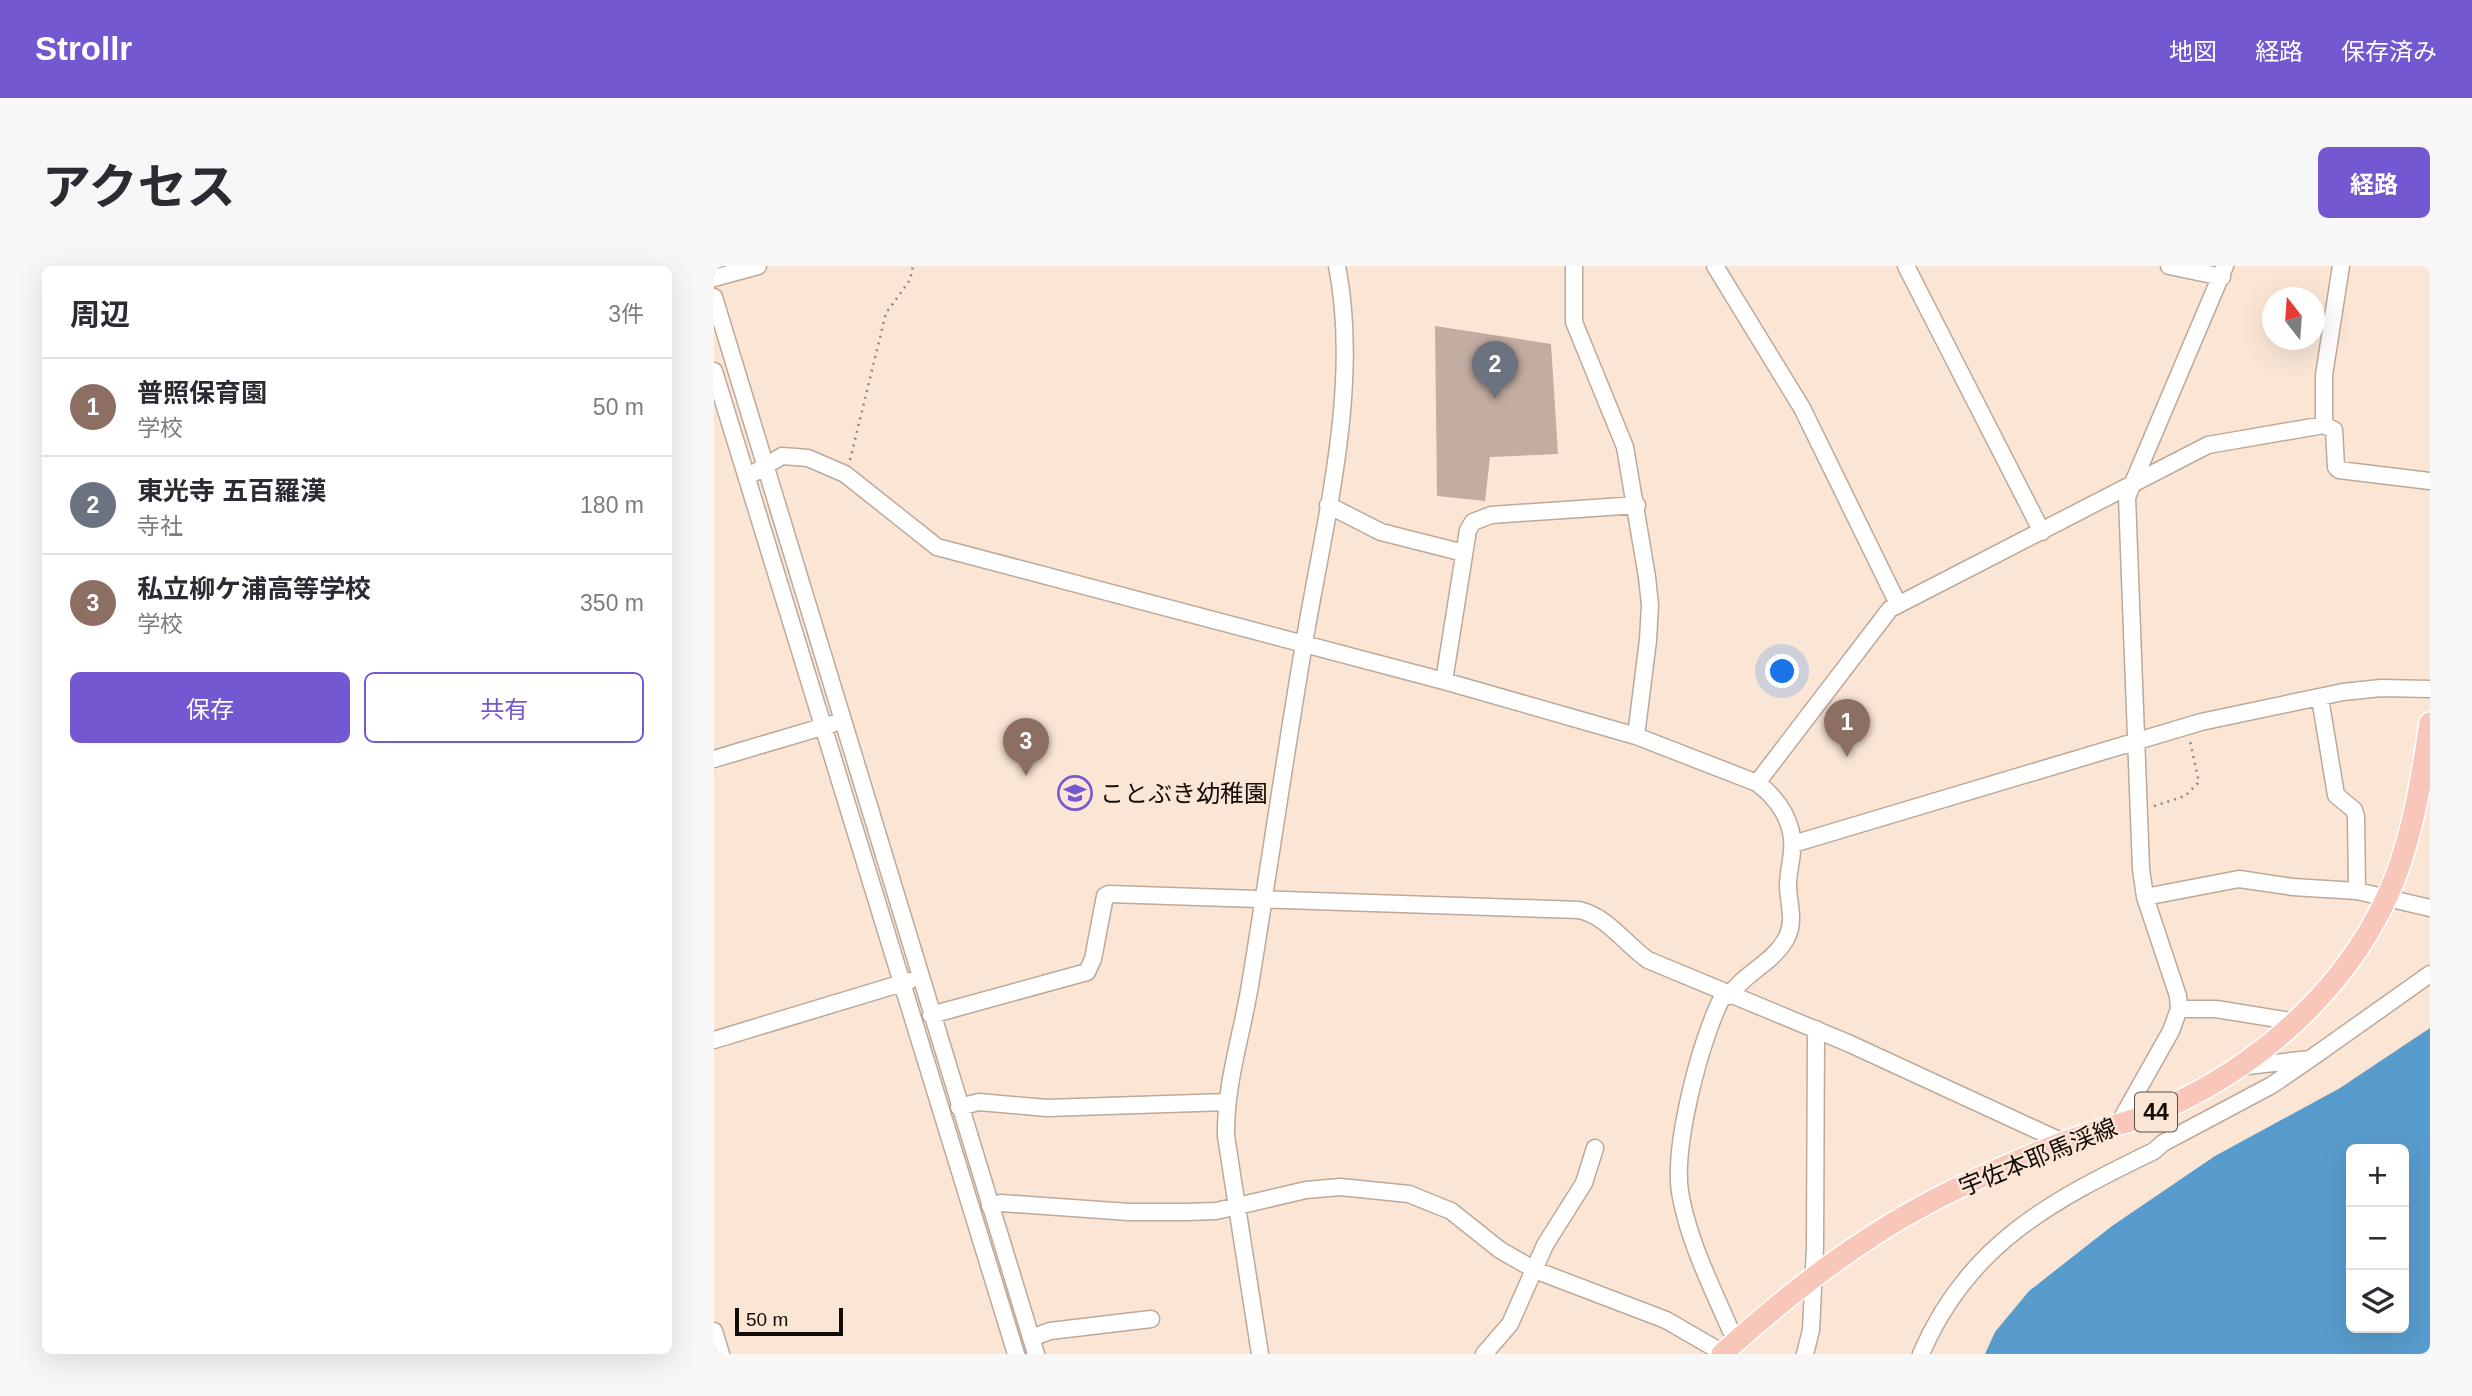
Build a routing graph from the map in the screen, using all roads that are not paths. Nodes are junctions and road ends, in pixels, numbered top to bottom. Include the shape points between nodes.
1 (758, 266) edge
2 (1337, 266) edge
3 (1574, 266) edge
4 (1715, 266) edge
5 (1906, 266) edge
6 (2169, 266) edge
7 (2341, 266) edge
8 (2223, 272) edge
9 (714, 278) edge
10 (714, 297) edge
11 (714, 371) edge
12 (2324, 425) junction
13 (765, 465) junction
14 (747, 477) junction
15 (2430, 481) edge
16 (2129, 487) junction
17 (1328, 505) junction
18 (1637, 505) junction
19 (2042, 532) junction
20 (1464, 553) junction
21 (1898, 604) junction
22 (1303, 645) junction
23 (1444, 681) junction
24 (2430, 689) edge
25 (2320, 698) junction
26 (841, 721) junction
27 (2430, 723) edge
28 (823, 727) junction
29 (1636, 736) junction
30 (2134, 740) junction
31 (714, 759) edge
32 (1757, 783) junction
33 (1793, 844) junction
34 (2357, 891) junction
35 (2146, 897) junction
36 (2387, 897) junction
37 (1264, 901) junction
38 (2430, 908) edge
39 (2430, 974) edge
40 (919, 978) junction
41 (902, 983) junction
42 (1726, 995) junction
43 (2179, 1009) junction
44 (931, 1015) junction
45 (2296, 1022) junction
46 (1816, 1029) junction
47 (714, 1040) edge
48 (2310, 1059) junction
49 (2238, 1067) junction
50 (1227, 1102) junction
51 (959, 1107) junction
52 (2118, 1125) junction
53 (2065, 1143) junction
54 (1595, 1148) dead end
55 (990, 1206) junction
56 (1237, 1208) junction
57 (1535, 1270) junction
58 (1813, 1278) junction
59 (1151, 1319) dead end
60 (714, 1331) edge
61 (1031, 1338) junction
62 (1727, 1349) edge
63 (721, 1354) edge
64 (1016, 1354) edge
65 (1036, 1354) edge
66 (1260, 1354) edge
67 (1484, 1354) edge
68 (1805, 1354) edge
69 (1921, 1354) edge

1 - 9 street
2 - 17 street via 1346,327 1346,369
3 - 18 street via 1574,322 1618,426
4 - 21 street via 1802,408
5 - 19 street
6 - 8 street
7 - 12 street via 2324,375
8 - 16 street
10 - 13 street
11 - 14 street
12 - 15 street via 2334,430 2339,470
12 - 16 street via 2208,445
13 - 14 street
13 - 22 street via 782,456 808,458 845,474 937,547
13 - 26 street
14 - 28 street
16 - 19 street
16 - 30 street
17 - 20 street via 1381,532
17 - 22 street
18 - 20 street via 1481,517 1468,530
18 - 29 street via 1650,606
19 - 21 street
20 - 23 street
21 - 32 street via 1880,618
22 - 23 street
22 - 37 street
23 - 29 street
24 - 25 street via 2360,690
25 - 30 street
25 - 34 street via 2336,795 2356,817
26 - 28 street
26 - 40 street
27 - 36 main road, 宇佐本耶馬渓線 / 44 via 2411,830
28 - 31 street
28 - 41 street
29 - 32 street
30 - 33 street
30 - 35 street
32 - 33 street via 1771,793 1785,814
33 - 42 street via 1789,932 1770,960
34 - 35 street via 2239,879
34 - 36 street
35 - 43 street
36 - 38 street
36 - 45 main road, 宇佐本耶馬渓線 / 44 via 2352,958
37 - 42 street via 1579,910 1602,920 1648,960
37 - 44 street via 1109,894 1087,972
37 - 50 street
39 - 48 street
40 - 41 street
40 - 44 street
41 - 47 street
41 - 64 street
42 - 46 street
42 - 62 street via 1695,1069 1680,1190 1697,1252 1730,1329
43 - 45 street via 2224,1010
43 - 52 street
44 - 51 street
45 - 49 main road, 宇佐本耶馬渓線 / 44
46 - 53 street
46 - 58 street
48 - 49 street
48 - 69 street via 2154,1151 2076,1189 2018,1227 1958,1286 1936,1318
49 - 52 main road, 宇佐本耶馬渓線 / 44 via 2179,1101
50 - 51 street via 1059,1108 979,1102
50 - 56 street via 1226,1136
51 - 55 street
52 - 53 main road, 宇佐本耶馬渓線 / 44
53 - 58 main road, 宇佐本耶馬渓線 / 44 via 1898,1219
54 - 57 street via 1584,1183 1545,1245
55 - 56 street via 1129,1212
55 - 61 street
56 - 57 street via 1306,1190 1340,1187 1409,1194 1451,1211 1500,1250
56 - 66 street
57 - 62 street
57 - 67 street via 1510,1324
58 - 62 main road, 宇佐本耶馬渓線 / 44
58 - 68 street
59 - 61 street via 1050,1331
60 - 63 street
61 - 65 street

